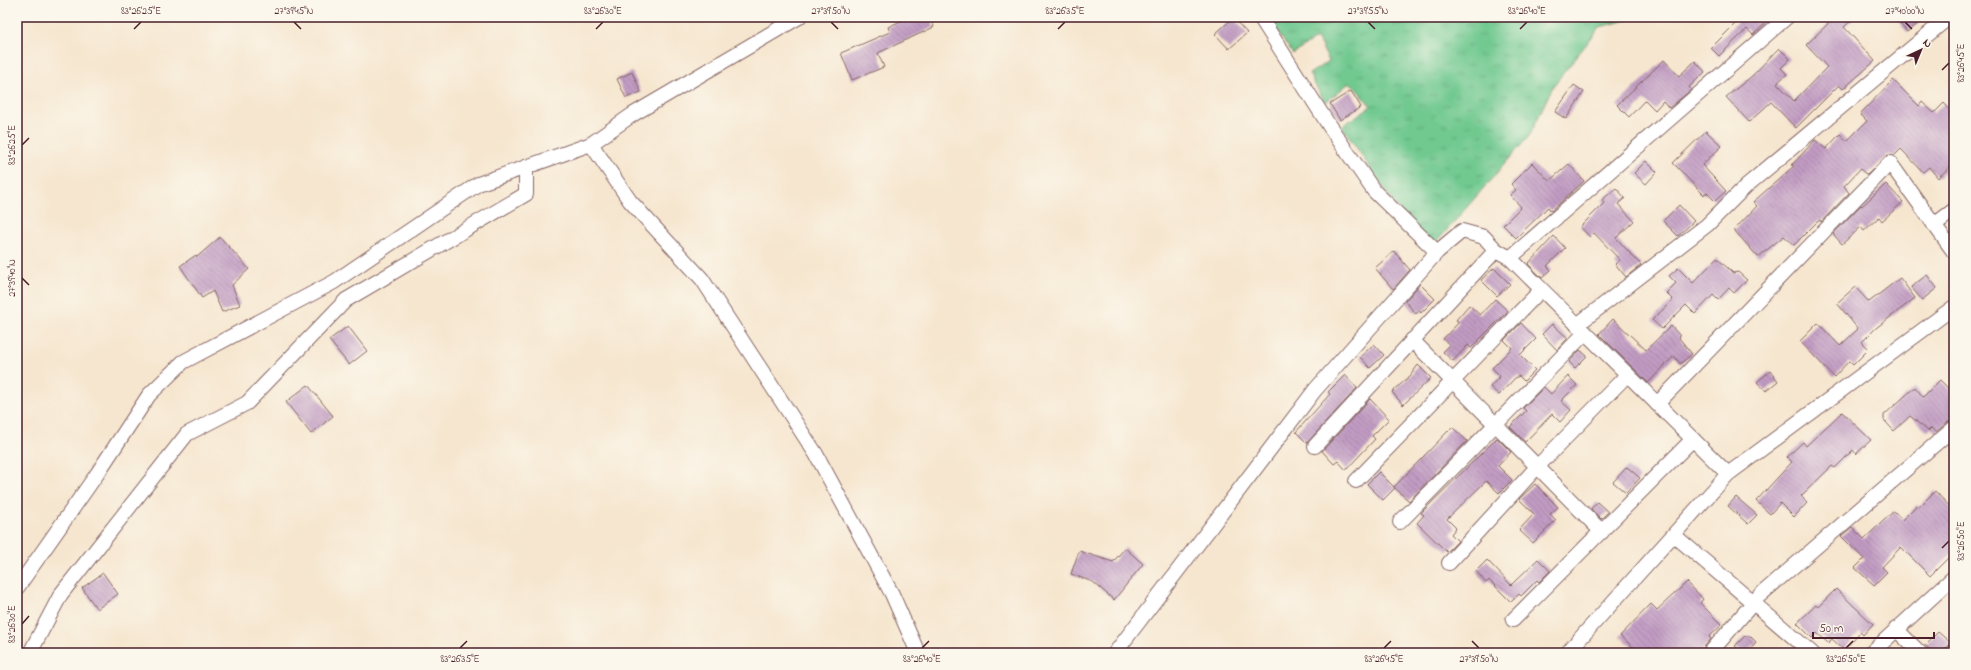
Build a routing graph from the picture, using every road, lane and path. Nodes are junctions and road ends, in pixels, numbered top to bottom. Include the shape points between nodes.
1 (798, 17) edge
2 (1260, 17) edge
3 (1787, 17) edge
4 (1949, 17) edge
5 (591, 144) junction
6 (526, 167) junction
7 (1954, 210) edge
8 (1934, 225) junction
9 (1496, 250) junction
10 (1437, 252) junction
11 (1954, 252) edge
12 (1510, 258) junction
13 (1541, 290) junction
14 (1954, 307) edge
15 (1581, 329) junction
16 (1412, 340) junction
17 (1627, 375) junction
18 (1452, 381) junction
19 (1657, 404) junction
20 (1495, 424) junction
21 (1954, 428) edge
22 (1693, 439) junction
23 (1315, 446) dead end
24 (1538, 467) junction
25 (1728, 474) junction
26 (1356, 481) dead end
27 (1400, 522) dead end
28 (1602, 532) junction
29 (1674, 535) junction
30 (1449, 563) dead end
31 (1954, 577) edge
32 (17, 588) edge
33 (1754, 603) junction
34 (1513, 620) dead end
35 (1896, 629) junction
36 (1954, 651) edge
37 (30, 653) edge
38 (918, 653) edge
39 (1115, 653) edge
40 (1567, 653) edge
41 (1710, 653) edge
42 (1812, 653) edge
43 (1871, 653) edge
44 (1920, 653) edge
45 (1952, 653) edge

1 - 5 street via 632,115
2 - 10 street via 1374,191
3 - 12 street
4 - 15 street via 1746,186 1707,225
5 - 6 street
5 - 38 street via 630,200 702,279 816,454 892,594
6 - 32 street via 478,184 334,282 183,362 149,395
6 - 37 street via 526,194 346,300 247,403 187,434 61,594
7 - 8 street
8 - 11 street
8 - 19 street via 1890,162
9 - 10 street via 1484,237 1462,231
9 - 12 street
9 - 16 street
10 - 39 street via 1315,390
12 - 13 street
13 - 15 street
13 - 18 street
14 - 25 street
15 - 17 street
15 - 20 street
16 - 18 street
16 - 23 street
17 - 19 street
17 - 24 street
18 - 20 street
18 - 26 street
19 - 22 street
20 - 24 street
20 - 27 street
21 - 33 street
22 - 25 street
22 - 28 street
24 - 28 street
24 - 30 street
25 - 29 street
28 - 34 street
29 - 33 street
29 - 40 street
31 - 35 street
33 - 41 street
33 - 42 street
35 - 43 street
35 - 44 street
36 - 45 street

